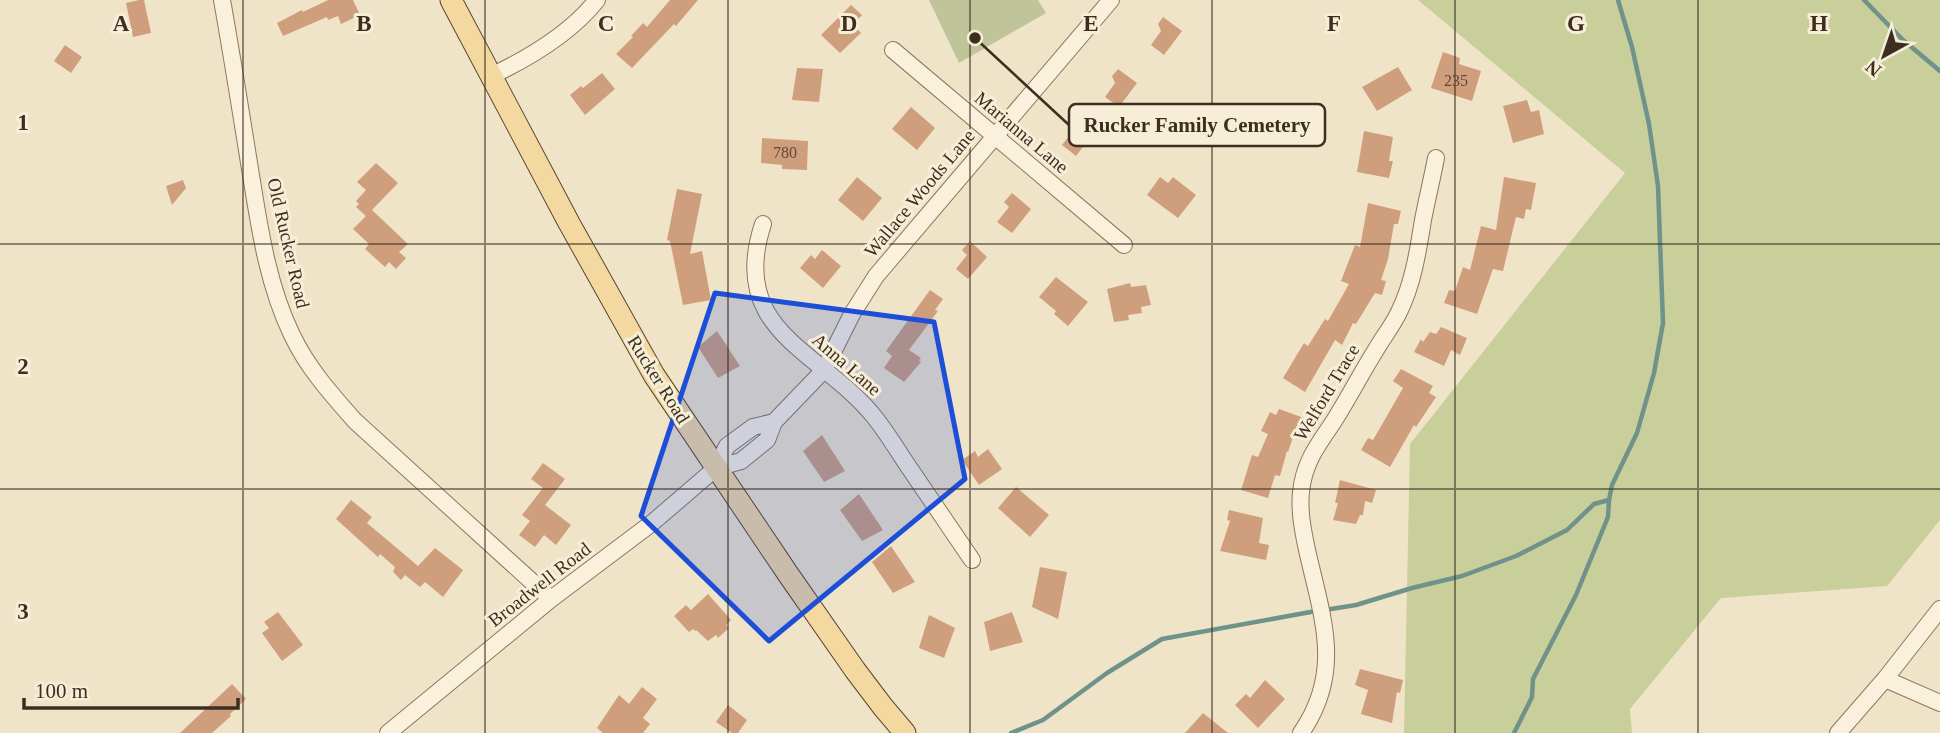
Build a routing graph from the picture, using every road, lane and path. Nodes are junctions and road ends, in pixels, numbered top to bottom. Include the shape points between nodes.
1 (222, 0) edge
2 (451, 0) edge
3 (597, 0) edge
4 (1111, 0) edge
5 (893, 50) dead end
6 (491, 76) junction
7 (995, 136) junction
8 (1436, 158) dead end
9 (763, 224) dead end
10 (1124, 245) dead end
11 (824, 370) junction
12 (716, 468) junction
13 (972, 560) dead end
14 (551, 598) junction
15 (1940, 608) edge
16 (1885, 679) junction
17 (1940, 703) edge
18 (395, 731) edge
19 (905, 733) edge
20 (1301, 733) edge
21 (1838, 733) edge

1 - 14 street, Old Rucker Road via 271,279 293,337 308,364 355,421
2 - 6 main road, Rucker Road
3 - 6 street via 547,44
4 - 7 street, Wallace Woods Lane
5 - 7 street, Marianna Lane
6 - 12 main road, Rucker Road via 654,375
7 - 10 street, Marianna Lane
7 - 11 street, Wallace Woods Lane via 876,276
8 - 20 street, Welford Trace via 1404,301 1305,471 1300,513 1327,651 1321,693
9 - 11 street, Anna Lane via 755,263 763,305 782,335
11 - 12 street, Wallace Woods Lane via 774,422 753,427 726,447
11 - 13 street, Anna Lane via 877,419
12 - 14 street, Broadwell Road via 652,523
12 - 19 main road, Rucker Road
14 - 18 street, Broadwell Road
15 - 16 street
16 - 17 street
16 - 21 street

